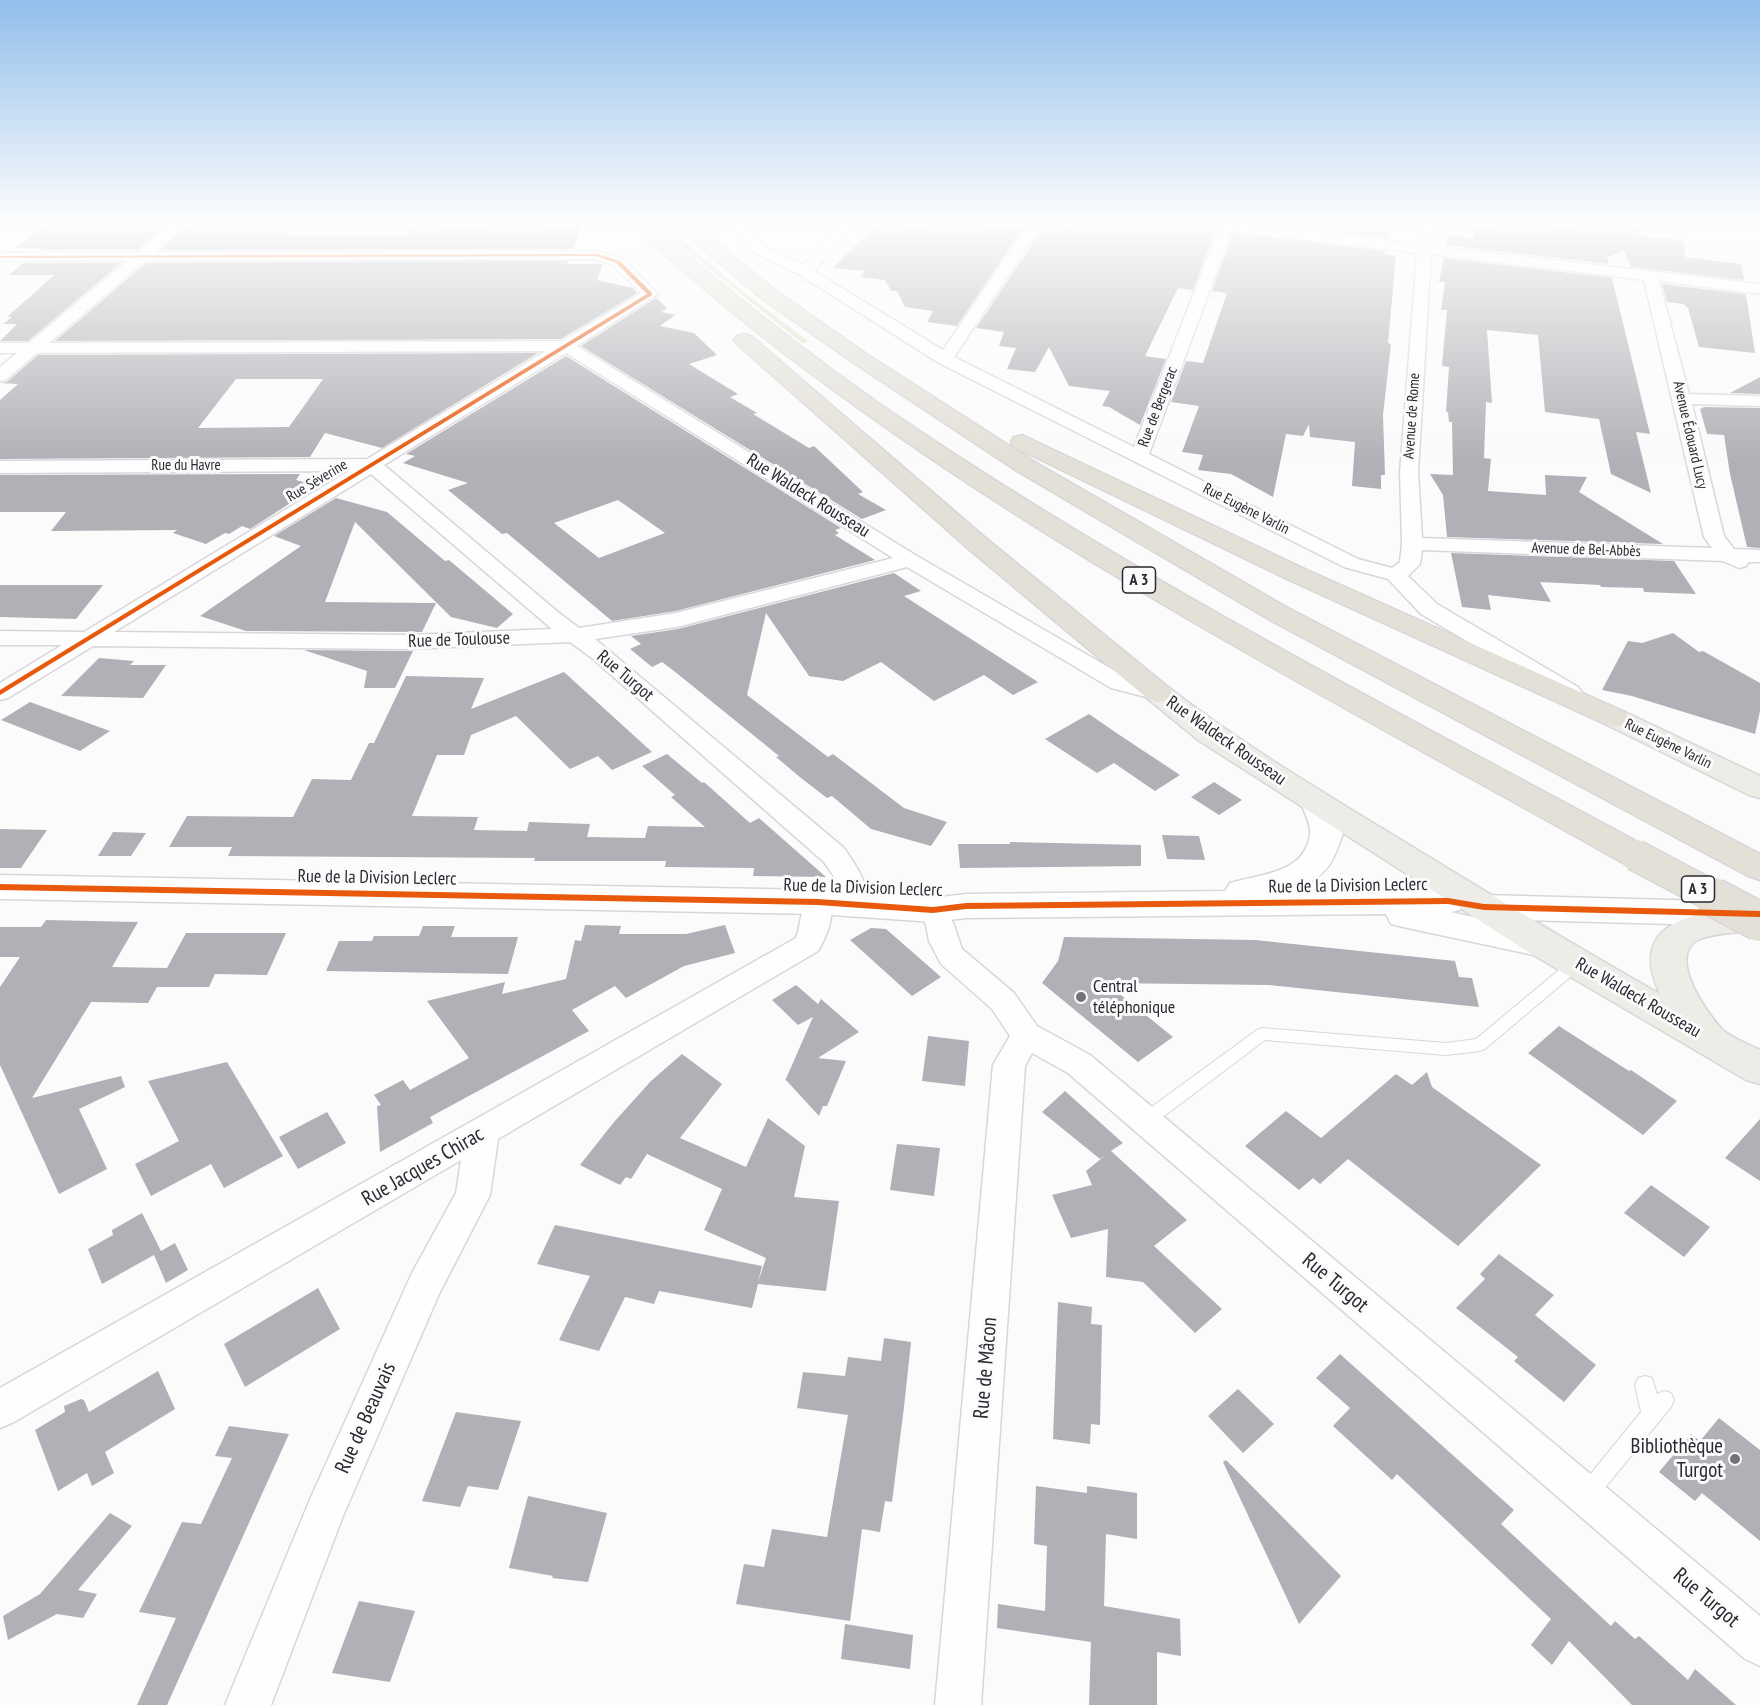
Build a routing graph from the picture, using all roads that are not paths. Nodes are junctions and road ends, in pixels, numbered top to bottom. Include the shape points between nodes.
1 (87, 303) edge
2 (636, 303) edge
3 (730, 303) edge
4 (781, 303) edge
5 (855, 303) edge
6 (983, 303) edge
7 (1198, 303) edge
8 (1420, 303) edge
9 (1657, 303) edge
10 (730, 327) dead end
11 (963, 332) junction
12 (922, 344) junction
13 (566, 346) junction
14 (0, 348) edge
15 (33, 348) junction
16 (945, 359) junction
17 (0, 376) edge
18 (1682, 399) junction
19 (1760, 401) edge
20 (941, 412) junction
21 (1140, 455) junction
22 (372, 465) junction
23 (0, 467) edge
24 (1413, 544) junction
25 (1728, 555) junction
26 (1760, 556) edge
27 (910, 560) junction
28 (1395, 575) junction
29 (1760, 575) edge
30 (575, 635) junction
31 (0, 638) edge
32 (85, 640) junction
33 (0, 693) edge
34 (1158, 693) junction
35 (1615, 718) junction
36 (1760, 788) edge
37 (1317, 803) junction
38 (1751, 863) edge
39 (0, 887) edge
40 (1448, 901) joint
41 (834, 903) junction
42 (1178, 904) junction
43 (1352, 904) junction
44 (1484, 907) junction
45 (933, 910) junction
46 (1760, 918) edge
47 (1543, 944) junction
48 (1577, 963) junction
49 (1026, 1035) junction
50 (1707, 1037) junction
51 (1760, 1069) edge
52 (1145, 1121) junction
53 (482, 1133) junction
54 (1645, 1385) dead end
55 (0, 1409) edge
56 (1585, 1496) junction
57 (1760, 1644) edge
58 (248, 1705) edge
59 (958, 1705) edge

1 - 15 street
2 - 13 street, Rue Séverine
3 - 46 highway, A 3, bridge via 860,400 1114,566 1635,855
4 - 20 highway, A 3
5 - 12 street, Rue Eugène Varlin
6 - 11 street
7 - 21 street, Rue de Bergerac
8 - 24 street, Avenue de Rome via 1409,472
9 - 18 street, Avenue Édouard Lucy
10 - 34 highway via 973,540
11 - 12 street
11 - 16 street
12 - 16 street, Rue Eugène Varlin
13 - 15 street
13 - 22 street, Rue Séverine
13 - 27 street, Rue Waldeck Rousseau
14 - 15 street
15 - 17 street
16 - 21 street, Rue Eugène Varlin
18 - 19 street
18 - 25 street, Avenue Édouard Lucy via 1714,537
20 - 35 highway via 981,422 1298,575
20 - 38 highway, A 3 via 1025,466 1279,614
21 - 28 street, Rue Eugène Varlin via 1352,563
22 - 23 street, Rue du Havre
22 - 30 street, Rue Turgot
22 - 32 street, Rue Séverine
24 - 25 street, Avenue de Bel-Abbès
24 - 28 street, Avenue de Rome via 1410,564
25 - 26 street, Avenue de Bel-Abbès
25 - 29 street, Avenue Édouard Lucy
27 - 30 street, Rue de Toulouse via 677,620
27 - 34 street, Rue Waldeck Rousseau via 1119,683
28 - 35 street, Rue Eugène Varlin via 1429,609
30 - 32 street, Rue de Toulouse via 408,642
30 - 41 street, Rue Turgot via 834,855 851,881
31 - 32 street, Rue de Toulouse
32 - 33 street, Rue Séverine
34 - 37 main road, Rue Waldeck Rousseau via 1209,733
35 - 36 main road, Rue Eugène Varlin
37 - 42 street, Rue de la Division Leclerc via 1327,833 1319,855 1306,871 1282,882
37 - 44 main road, Rue Waldeck Rousseau
39 - 41 street, Rue de la Division Leclerc
40 - 43 street, Rue de la Division Leclerc via 1382,900
40 - 44 street, Rue de la Division Leclerc
41 - 45 street, Rue de la Division Leclerc
41 - 53 street, Rue Jacques Chirac via 815,925 808,944
42 - 43 street, Rue de la Division Leclerc
42 - 45 street, Rue de la Division Leclerc via 966,906
43 - 47 street, Rue de la Division Leclerc
44 - 46 street, Rue de la Division Leclerc
44 - 47 main road, Rue Waldeck Rousseau
45 - 49 street, Rue Turgot via 951,956 1003,1001
46 - 50 main road via 1687,929 1670,948 1666,970
47 - 48 main road, Rue Waldeck Rousseau
48 - 50 main road, Rue Waldeck Rousseau
48 - 52 lane via 1480,1045 1446,1049 1262,1034
49 - 52 street, Rue Turgot via 1079,1064
49 - 59 street, Rue de Mâcon via 1009,1065
50 - 51 main road, Rue Waldeck Rousseau
52 - 56 street, Rue Turgot
53 - 55 street, Rue Jacques Chirac
53 - 58 street, Rue de Beauvais via 473,1195 425,1285 325,1511
54 - 56 lane via 1658,1408
56 - 57 street, Rue Turgot

